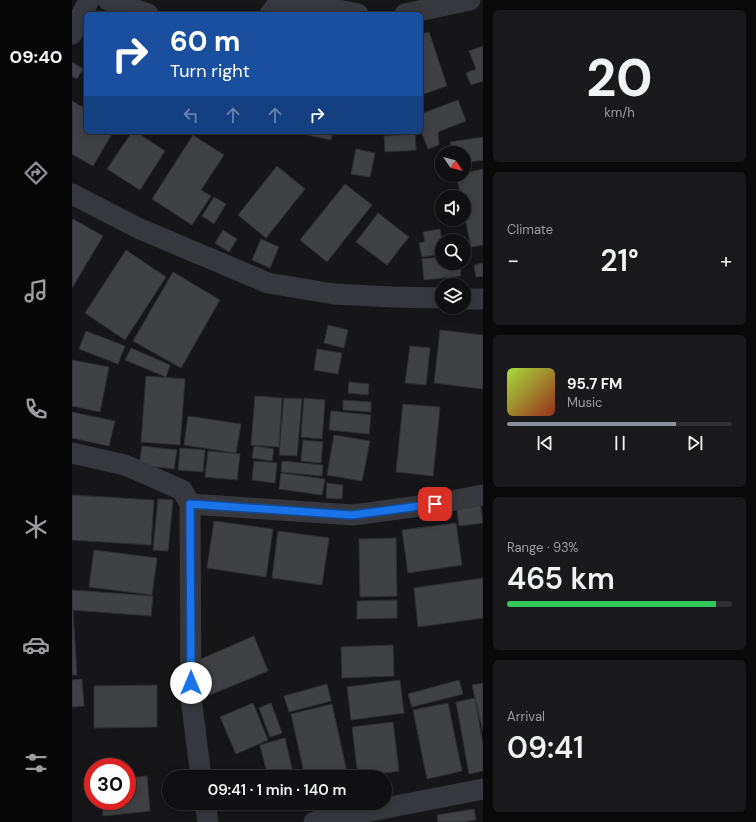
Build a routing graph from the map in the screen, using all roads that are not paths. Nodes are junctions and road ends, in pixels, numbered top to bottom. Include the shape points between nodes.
1 (89, 0) edge
2 (108, 0) edge
3 (470, 0) edge
4 (142, 12) edge
5 (272, 12) edge
6 (348, 12) edge
7 (414, 12) edge
8 (72, 34) edge
9 (72, 194) edge
10 (435, 298) edge
11 (471, 299) edge
12 (483, 299) edge
13 (72, 453) edge
14 (483, 495) edge
15 (190, 504) junction
16 (200, 770) edge
17 (483, 789) edge
18 (206, 810) edge
19 (208, 822) edge
20 (314, 822) edge

1 - 8 street
2 - 4 street
3 - 7 street
5 - 6 street via 276,6 295,2
9 - 10 street via 140,229 268,283 334,294
11 - 12 street
13 - 15 street via 124,465 182,490
14 - 15 street via 352,515
15 - 16 street via 191,698
17 - 20 street
18 - 19 street

